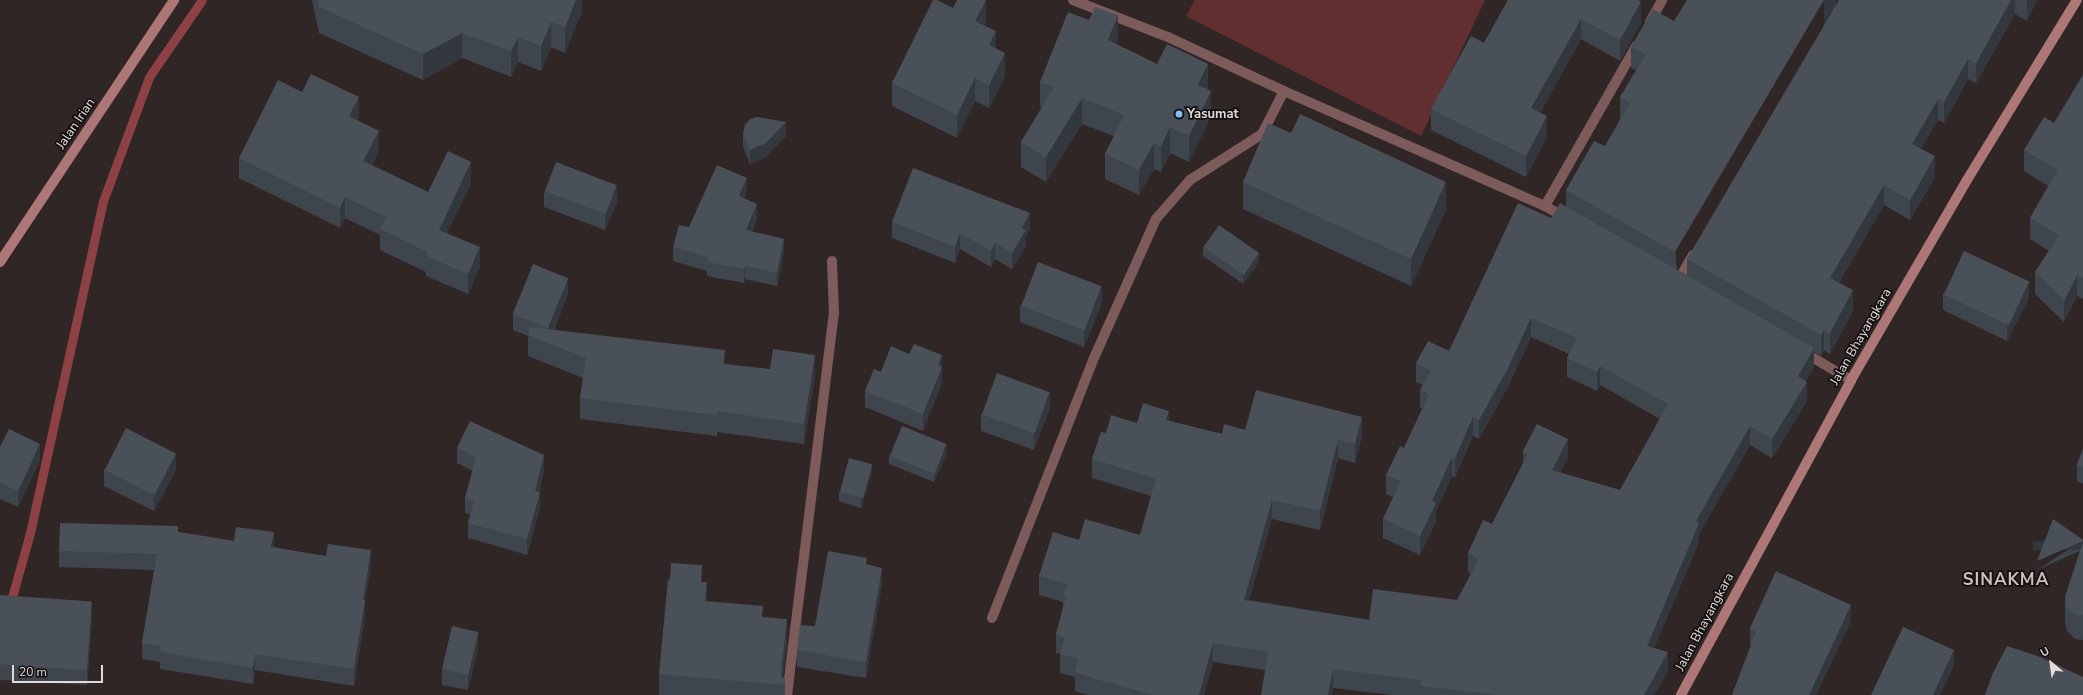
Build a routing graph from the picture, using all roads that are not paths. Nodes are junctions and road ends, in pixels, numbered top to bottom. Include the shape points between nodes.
1 (174, 0) edge
2 (1073, 0) edge
3 (1662, 0) edge
4 (2077, 0) edge
5 (1284, 91) junction
6 (1545, 206) junction
7 (1573, 222) edge
8 (1698, 247) edge
9 (832, 260) dead end
10 (0, 262) edge
11 (1678, 281) edge
12 (1795, 348) edge
13 (1851, 380) junction
14 (992, 618) dead end
15 (787, 695) edge
16 (1681, 695) edge

1 - 10 main road, Jalan Irian
2 - 5 street via 1168,37
3 - 6 street
4 - 13 main road, Jalan Bhayangkara via 1967,180
5 - 6 street
5 - 14 street via 1262,134 1190,180 1156,219 1094,358
6 - 7 street
8 - 11 street
9 - 15 street via 834,314
12 - 13 street
13 - 16 main road, Jalan Bhayangkara

